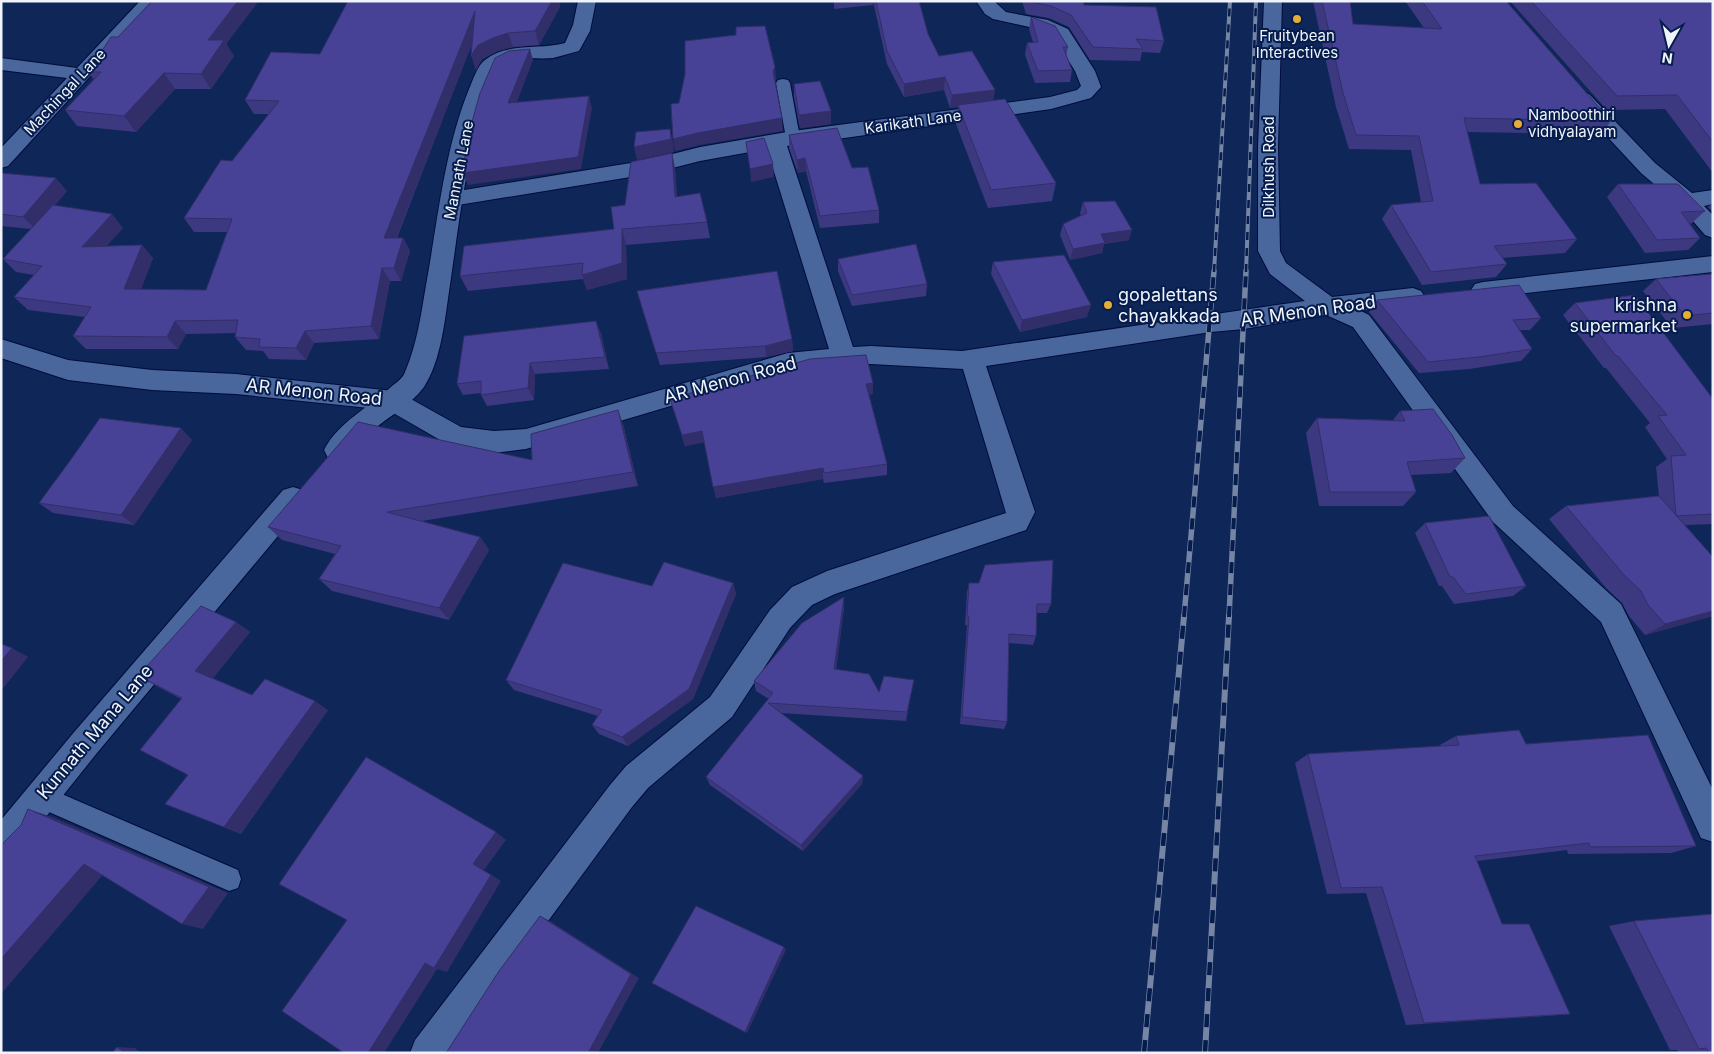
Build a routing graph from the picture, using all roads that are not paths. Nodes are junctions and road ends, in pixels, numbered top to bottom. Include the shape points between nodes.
1 (150, 1) edge
2 (587, 1) edge
3 (985, 1) edge
4 (1273, 1) edge
5 (1, 64) edge
6 (81, 74) junction
7 (783, 83) dead end
8 (1572, 86) edge
9 (784, 140) junction
10 (1, 161) edge
11 (1713, 197) edge
12 (452, 199) junction
13 (1688, 201) junction
14 (1713, 230) edge
15 (1713, 264) edge
16 (1615, 275) junction
17 (1460, 292) edge
18 (1431, 295) edge
19 (1632, 299) edge
20 (1328, 306) junction
21 (1, 348) edge
22 (844, 357) junction
23 (972, 359) junction
24 (393, 401) junction
25 (41, 796) junction
26 (1713, 826) edge
27 (1, 846) edge
28 (229, 879) dead end
29 (428, 1053) edge

1 - 6 street, Machingal Lane
2 - 12 street, Mannath Lane via 584,23 572,47 553,52 520,53 491,64 473,104 460,150
3 - 9 street, Karikath Lane via 990,11 1002,18 1047,25 1061,33 1089,77 1090,87 1084,94 1051,103
4 - 20 street, Dilkhush Road via 1269,251 1278,268
5 - 6 street
6 - 10 street, Machingal Lane
7 - 9 lane
8 - 13 street via 1648,168
9 - 12 street, Karikath Lane via 700,154 640,169
9 - 22 street
11 - 13 street
12 - 24 street, Mannath Lane via 428,345 414,381
13 - 14 street
15 - 16 street
16 - 17 street
16 - 19 street
18 - 20 street, AR Menon Road
20 - 23 street, AR Menon Road
20 - 26 street, Dilkhush Road via 1361,321 1503,514 1611,612
21 - 24 street, AR Menon Road via 68,370
22 - 23 street, AR Menon Road
22 - 24 street, AR Menon Road via 788,362 526,439 502,441 456,437
23 - 29 street via 1021,512 1016,522 827,584 802,596 780,619 721,707 637,777 621,796
24 - 25 street, Kunnath Mana Lane via 362,424 315,473
25 - 27 street, Kunnath Mana Lane
25 - 28 lane

